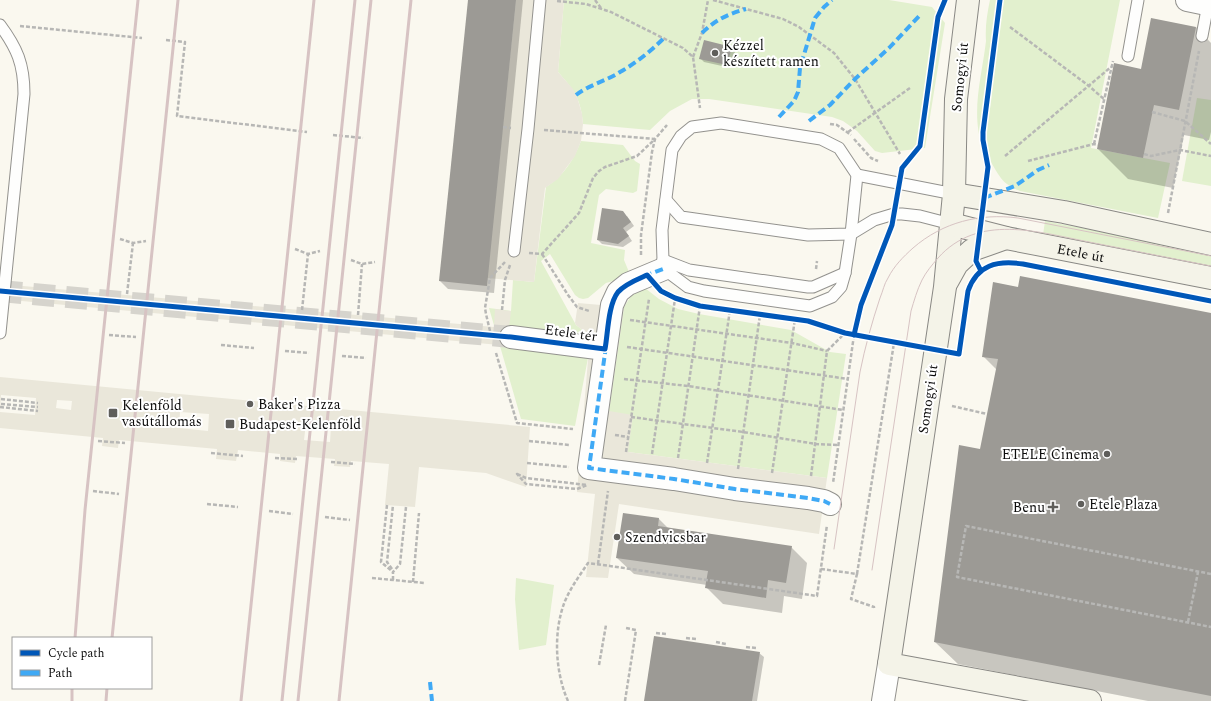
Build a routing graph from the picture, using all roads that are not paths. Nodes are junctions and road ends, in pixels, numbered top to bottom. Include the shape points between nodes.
1 (540, 0) edge
2 (968, 0) edge
3 (1138, 0) edge
4 (1186, 0) edge
5 (1210, 4) edge
6 (0, 25) edge
7 (1202, 36) road end
8 (1128, 56) road end
9 (857, 175) junction
10 (954, 194) junction
11 (666, 200) junction
12 (951, 224) junction
13 (851, 234) junction
14 (1006, 238) junction
15 (1211, 244) edge
16 (514, 251) dead end
17 (844, 273) junction
18 (656, 274) junction
19 (1211, 278) edge
20 (944, 287) junction
21 (0, 333) edge
22 (511, 337) tunnel mouth
23 (606, 347) junction
24 (830, 504) road end
25 (889, 664) junction
26 (883, 701) edge
27 (1090, 701) edge

1 - 16 lane
2 - 10 main road, Somogyi út via 956,99
3 - 8 lane
4 - 5 street
5 - 7 lane
6 - 21 lane via 12,41 22,64 24,94
9 - 10 lane
9 - 11 lane via 839,148 821,139 721,123 711,124 692,127 681,136 672,150
9 - 13 lane
10 - 12 main road, Somogyi út
10 - 15 main road via 1064,212
11 - 13 lane via 681,217 808,235
11 - 18 lane
12 - 13 lane via 920,216 894,214 874,220
12 - 14 main road, Etele út
12 - 20 main road, Somogyi út
13 - 17 lane
14 - 19 main road, Etele út
14 - 20 main road via 972,250 956,264
17 - 18 lane via 813,287 689,270
17 - 18 lane via 841,287 832,297 810,306 704,291 688,287 668,272
18 - 23 street, Etele tér via 628,284 618,292 612,305
20 - 25 main road, Somogyi út
22 - 23 street, Etele tér
23 - 24 street, Etele tér via 589,468 808,498
25 - 26 street, Somogyi út
25 - 27 main road

